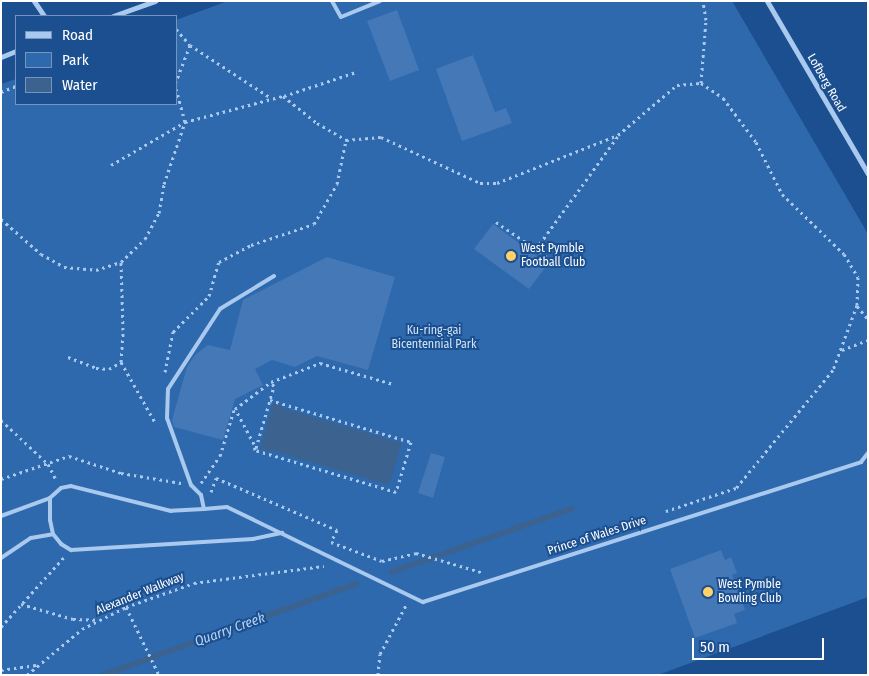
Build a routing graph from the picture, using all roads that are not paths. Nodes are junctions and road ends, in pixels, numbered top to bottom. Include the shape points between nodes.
1 (34, 1) edge
2 (155, 1) edge
3 (332, 1) edge
4 (380, 1) edge
5 (767, 1) edge
6 (43, 15) edge
7 (116, 15) edge
8 (15, 51) edge
9 (1, 57) edge
10 (868, 174) edge
11 (274, 276) dead end
12 (868, 453) edge
13 (50, 498) junction
14 (204, 509) junction
15 (1, 516) edge
16 (282, 533) junction
17 (53, 534) junction
18 (1, 558) edge

1 - 6 street
2 - 7 street
3 - 4 lane via 341,17
5 - 10 street, Lofberg Road
8 - 9 street
11 - 14 lane via 220,309 168,389 167,418 191,485 201,495
12 - 16 lane, Prince of Wales Drive via 861,462 423,602
13 - 14 lane, Prince of Wales Drive via 60,488 71,486 171,511
13 - 15 lane
13 - 17 lane
14 - 16 lane, Prince of Wales Drive via 226,507
16 - 17 lane via 253,539 71,550
17 - 18 lane via 31,538

